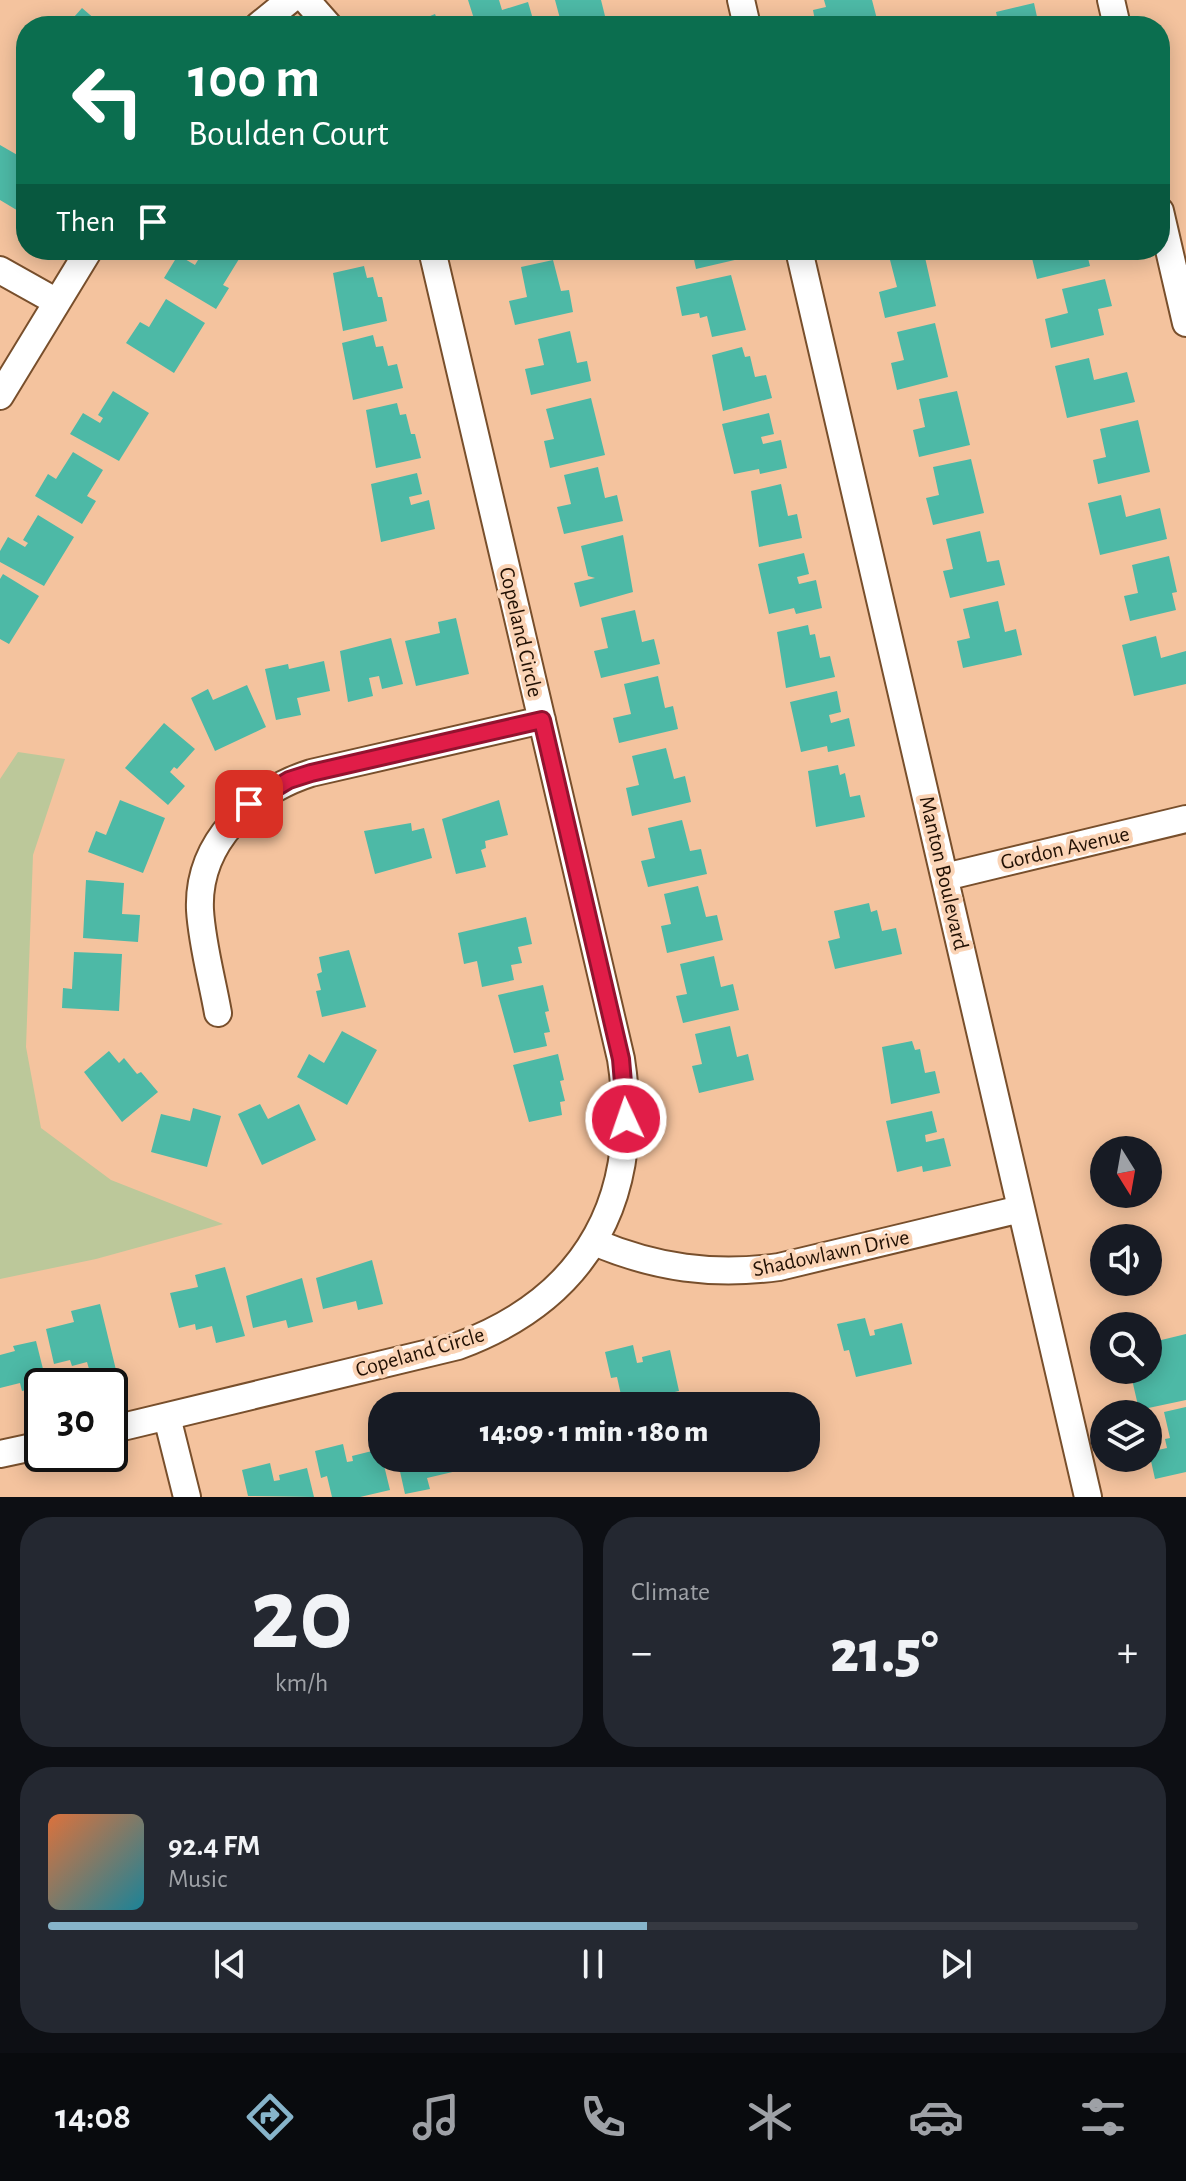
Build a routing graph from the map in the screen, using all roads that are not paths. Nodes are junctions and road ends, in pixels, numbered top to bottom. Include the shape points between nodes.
1 (290, 0) edge
2 (306, 0) edge
3 (270, 16) edge
4 (320, 16) edge
5 (1170, 254) edge
6 (83, 260) edge
7 (434, 260) edge
8 (801, 260) edge
9 (0, 270) edge
10 (57, 302) junction
11 (1186, 323) edge
12 (0, 396) edge
13 (542, 720) junction
14 (1186, 819) edge
15 (945, 877) junction
16 (218, 1013) dead end
17 (1021, 1209) junction
18 (594, 1242) junction
19 (167, 1417) junction
20 (128, 1426) edge
21 (24, 1449) edge
22 (0, 1454) edge
23 (187, 1497) edge
24 (1088, 1497) edge

1 - 3 street
2 - 4 street
5 - 11 street
6 - 10 street
7 - 13 street, Copeland Circle
8 - 15 street, Manton Boulevard
9 - 10 street
10 - 12 street
13 - 16 street via 311,773 249,804 218,843 202,889 200,910
13 - 18 street, Copeland Circle via 626,1095 621,1177
14 - 15 street, Gordon Avenue
15 - 17 street, Manton Boulevard
17 - 18 street, Shadowlawn Drive via 742,1272 667,1267
17 - 24 street, Manton Boulevard
18 - 19 street, Copeland Circle via 551,1294 483,1336
19 - 20 street, Copeland Circle
19 - 23 street
21 - 22 street

